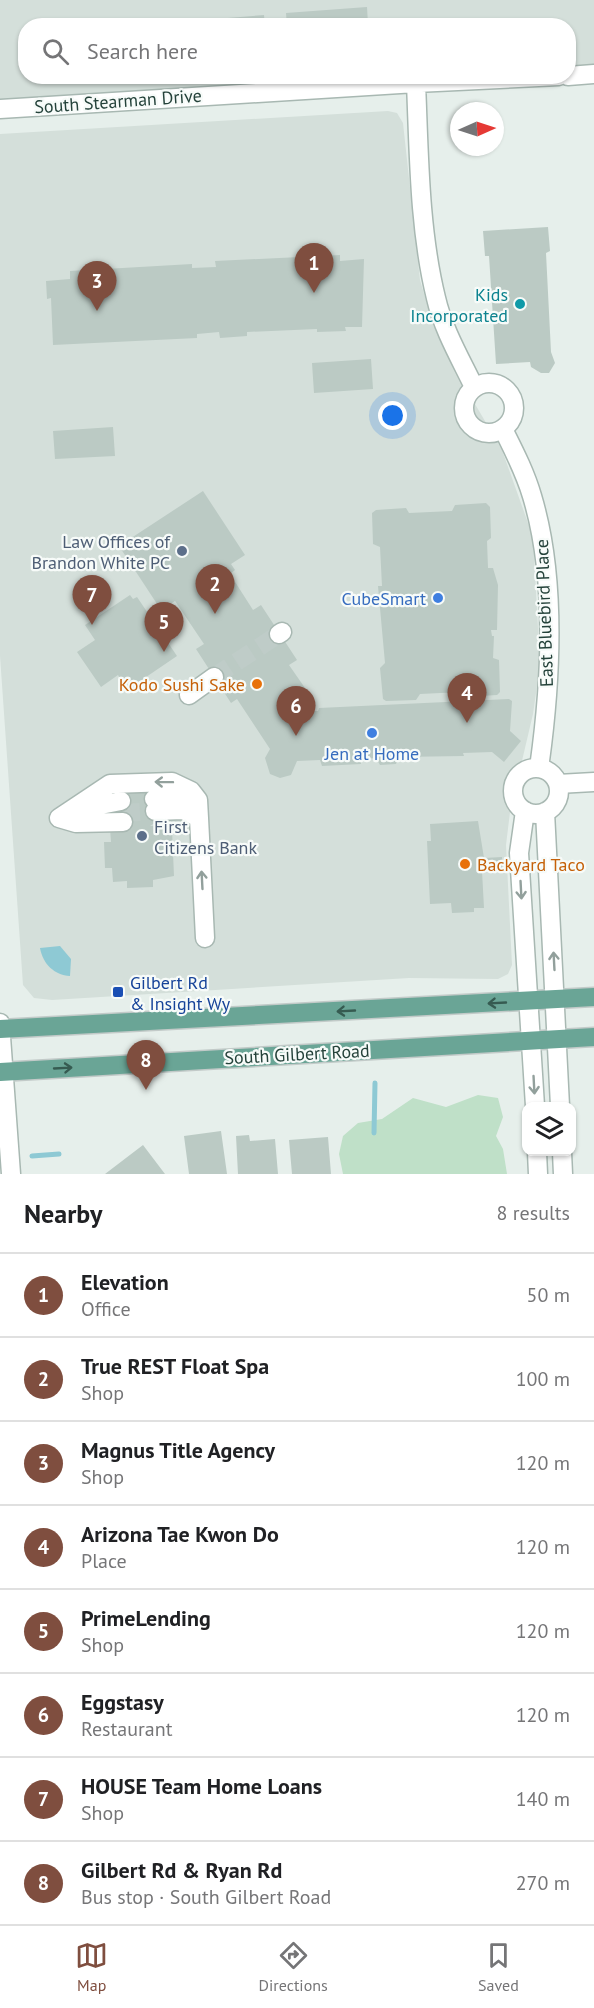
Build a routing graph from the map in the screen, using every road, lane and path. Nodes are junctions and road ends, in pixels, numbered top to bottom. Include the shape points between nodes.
1 (594, 74) edge
2 (576, 75) edge
3 (385, 84) edge
4 (416, 84) edge
5 (0, 109) edge
6 (474, 387) junction
7 (503, 429) junction
8 (214, 677) tunnel mouth
9 (189, 695) dead end
10 (539, 768) junction
11 (594, 782) edge
12 (558, 784) junction
13 (525, 811) junction
14 (122, 812) tunnel mouth
15 (545, 812) junction
16 (199, 818) junction
17 (205, 938) dead end
18 (594, 997) edge
19 (556, 1000) junction
20 (527, 1001) junction
21 (0, 1023) edge
22 (0, 1029) edge
23 (594, 1038) edge
24 (530, 1040) junction
25 (557, 1040) junction
26 (2, 1072) edge
27 (535, 1102) edge
28 (560, 1102) edge
29 (537, 1156) edge
30 (562, 1156) edge
31 (11, 1174) edge
32 (538, 1174) edge
33 (563, 1174) edge

1 - 2 street
3 - 5 street, South Stearman Drive
4 - 6 street via 428,260 448,334
6 - 7 street via 464,399 468,423 488,434
6 - 7 street via 497,383 510,393 513,416
7 - 10 street, East Bluebird Place via 532,495 545,558 548,675
8 - 9 street
10 - 12 street via 552,774
10 - 13 street via 524,772 514,783 514,798
11 - 12 street
12 - 15 street via 556,803
13 - 15 street
13 -> 20 street via 519,853
16 -> 14 street via 191,790 172,782 110,784 59,818
19 -> 15 street
16 - 16 street via 178,819 154,810 185,799
17 -> 16 street
18 - 19 main road
19 - 20 main road
19 - 25 street
20 -> 22 main road
20 - 24 street
21 - 22 street
22 - 26 street
23 - 25 main road, South Gilbert Road
24 - 25 main road, South Gilbert Road
26 -> 24 main road, South Gilbert Road
24 -> 27 street
25 - 28 street
26 - 31 street
29 - 32 street
30 - 33 street

